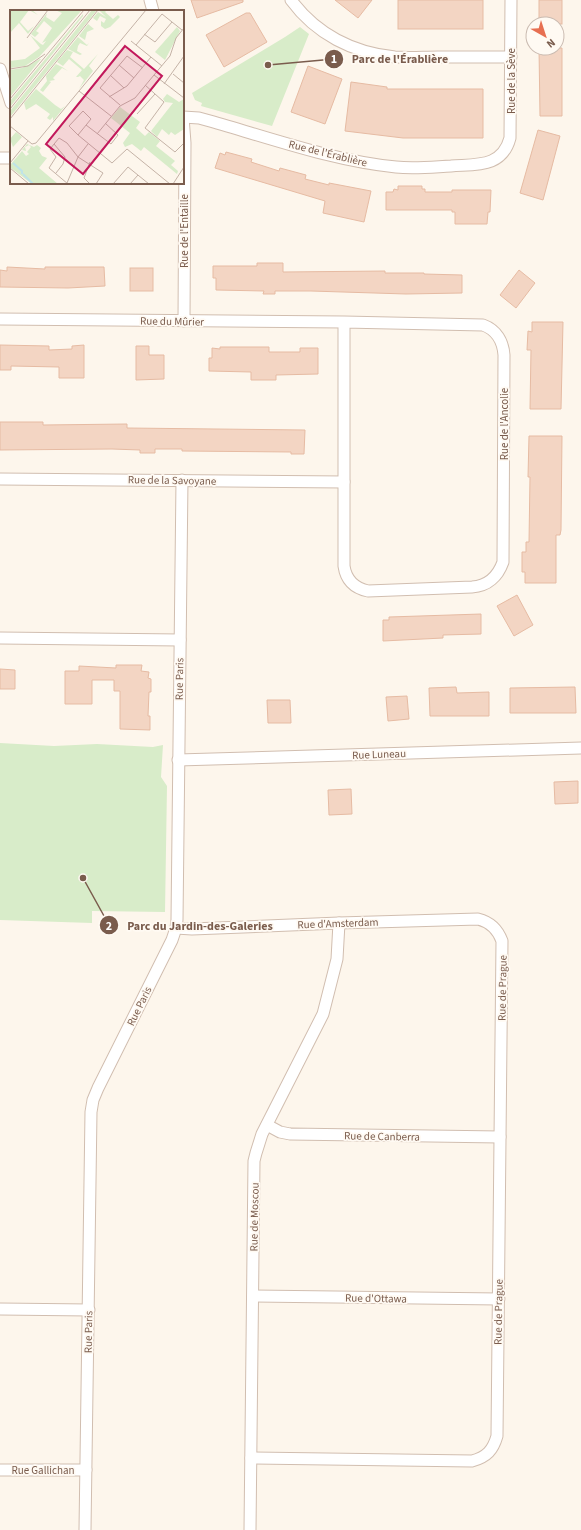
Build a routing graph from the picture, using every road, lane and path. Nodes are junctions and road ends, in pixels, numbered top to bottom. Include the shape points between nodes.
1 (150, 0) edge
2 (291, 0) edge
3 (511, 0) edge
4 (153, 10) edge
5 (511, 57) junction
6 (0, 69) edge
7 (10, 100) edge
8 (184, 117) edge
9 (184, 130) edge
10 (498, 158) joint
11 (0, 319) edge
12 (184, 321) junction
13 (344, 322) junction
14 (0, 479) edge
15 (182, 480) junction
16 (344, 482) junction
17 (0, 638) edge
18 (180, 640) junction
19 (581, 748) edge
20 (178, 760) junction
21 (339, 922) junction
22 (176, 928) junction
23 (496, 930) joint
24 (267, 1125) junction
25 (500, 1137) junction
26 (252, 1296) junction
27 (498, 1299) junction
28 (0, 1309) edge
29 (89, 1310) junction
30 (251, 1458) junction
31 (0, 1470) edge
32 (86, 1470) junction
33 (85, 1530) edge
34 (250, 1530) edge

1 - 4 street
2 - 5 street via 304,16 323,32 348,46 370,54 397,57
3 - 5 street, Rue de la Sève
5 - 10 street, Rue de la Sève via 510,138 504,152
6 - 7 street
8 - 10 street, Rue de l'Érablière via 210,121 347,160 395,167 485,164
9 - 12 street, Rue de l'Entaille
11 - 12 street, Rue du Mûrier
12 - 13 street, Rue du Mûrier
13 - 16 street, Rue de l'Ancolie
13 - 16 street, Rue de l'Ancolie via 482,325 492,330 501,341 504,355 503,562 500,569 492,580 479,587 368,591 356,587 348,579 344,566
14 - 15 street, Rue de la Savoyane
15 - 16 street, Rue de la Savoyane
15 - 18 street, Rue Paris
17 - 18 street
18 - 20 street, Rue Paris
19 - 20 street, Rue Luneau
20 - 22 street, Rue Paris
21 - 22 street, Rue d'Amsterdam
21 - 23 street, Rue d'Amsterdam via 478,919
21 - 24 street, Rue de Moscou via 337,959 323,1014
22 - 29 street, Rue Paris via 93,1100
23 - 25 street, Rue de Prague via 500,935 502,948
24 - 25 street, Rue de Canberra via 290,1134
24 - 26 street, Rue de Moscou via 258,1143 254,1161
25 - 27 street, Rue de Prague
26 - 27 street, Rue d'Ottawa
26 - 30 street, Rue de Moscou
27 - 30 street, Rue de Prague via 497,1436 492,1449 486,1455 468,1461
28 - 29 street
29 - 32 street, Rue Paris
30 - 34 street, Rue de Moscou
31 - 32 street, Rue Gallichan
32 - 33 street, Rue Paris

